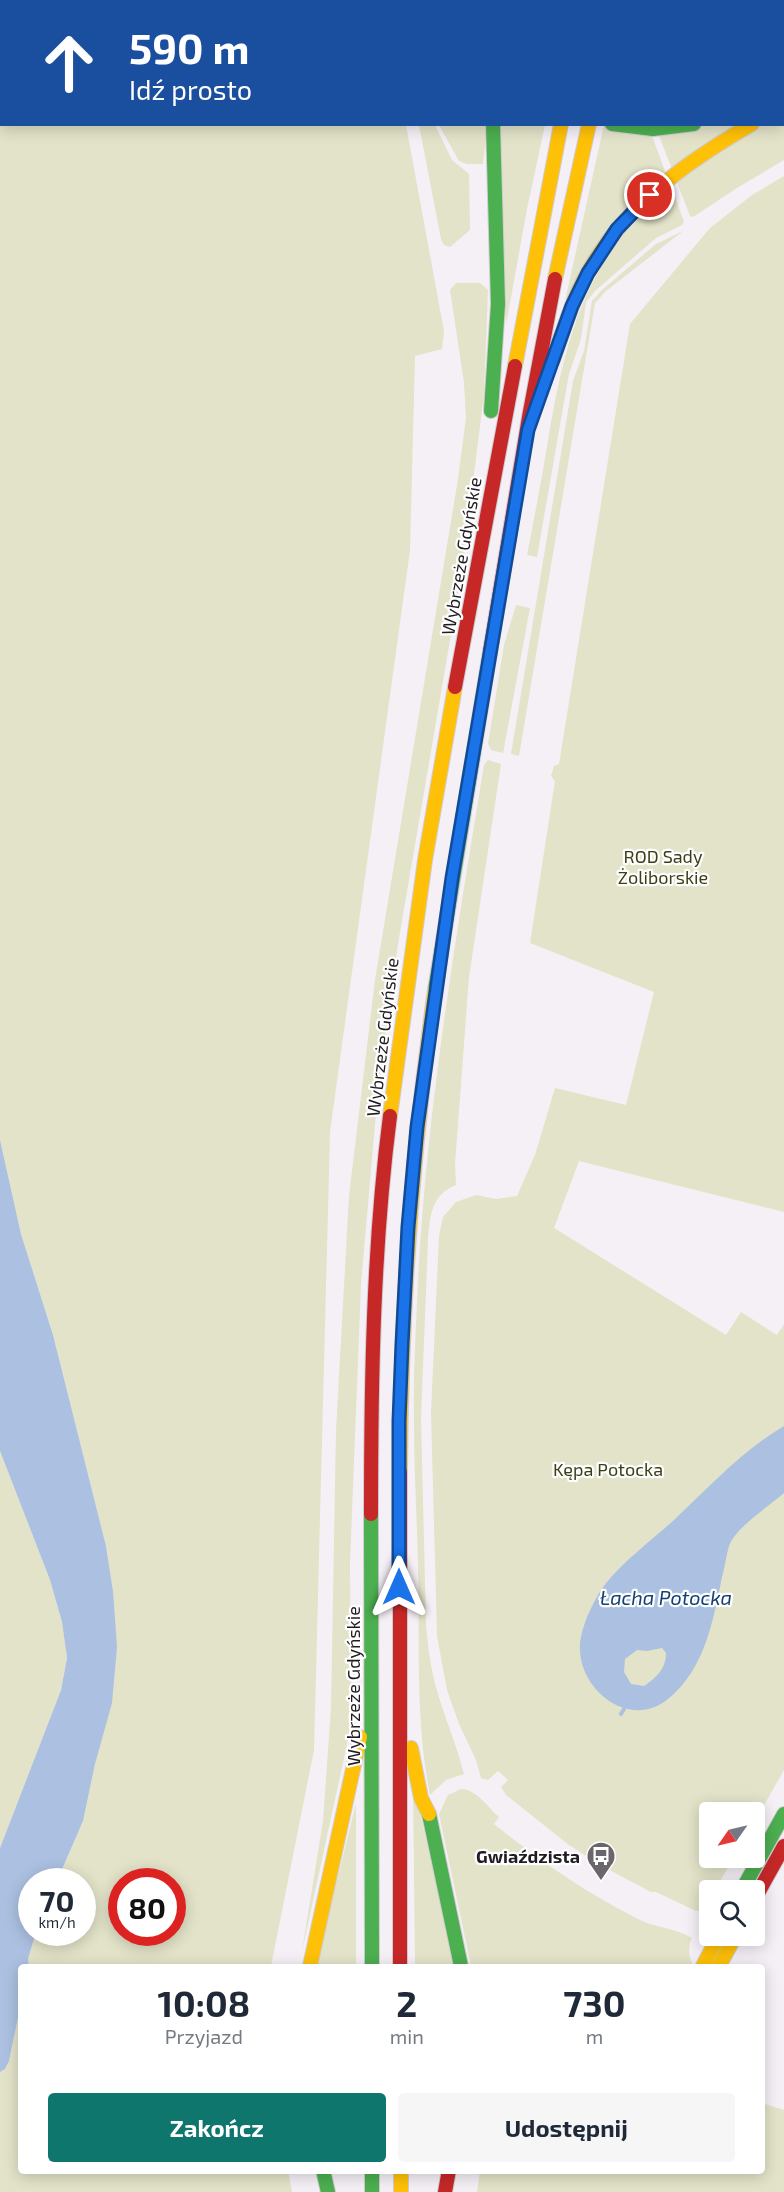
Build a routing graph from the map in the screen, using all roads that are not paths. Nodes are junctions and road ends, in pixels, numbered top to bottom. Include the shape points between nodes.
1 (493, 126) edge
2 (561, 126) edge
3 (589, 126) edge
4 (623, 126) edge
5 (684, 126) edge
6 (749, 126) edge
7 (528, 430) junction
8 (472, 590) junction
9 (371, 1690) junction
10 (399, 1692) junction
11 (784, 1814) edge
12 (784, 1846) edge
13 (747, 1880) edge
14 (765, 1880) edge
15 (713, 1946) edge
16 (730, 1946) edge
17 (309, 1964) edge
18 (372, 1964) edge
19 (400, 1964) edge
20 (461, 1964) edge
21 (704, 1964) edge
22 (720, 1964) edge
23 (324, 2174) edge
24 (372, 2174) edge
25 (401, 2174) edge
26 (448, 2174) edge
27 (328, 2192) edge
28 (372, 2192) edge
29 (401, 2192) edge
30 (445, 2192) edge

1 - 8 main road via 497,333
2 - 8 main road, Wybrzeże Gdyńskie
3 - 7 main road via 566,222
4 - 5 main road via 645,130
6 - 7 main road via 661,185 617,229 588,273 569,314
7 - 10 main road via 455,857 417,1127 399,1421
8 - 9 main road, Wybrzeże Gdyńskie via 411,948 387,1138 374,1351
9 - 17 main road
9 - 18 main road, Wybrzeże Gdyńskie
10 - 19 main road
10 - 20 main road
11 - 13 main road
12 - 14 main road
15 - 21 main road
16 - 22 main road
23 - 27 main road
24 - 28 main road
25 - 29 main road
26 - 30 main road

